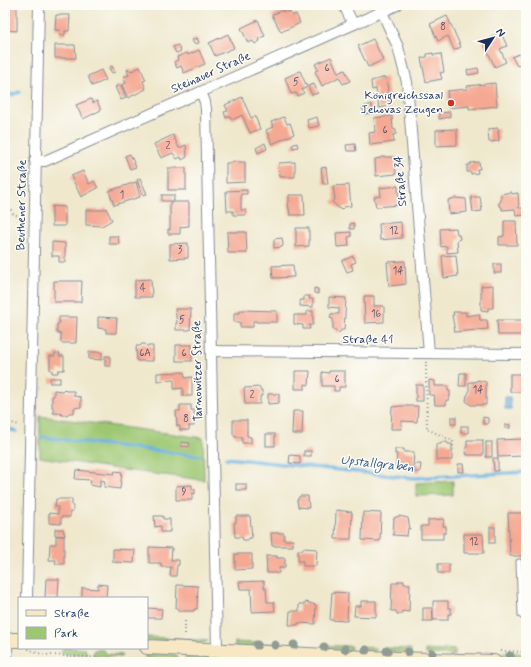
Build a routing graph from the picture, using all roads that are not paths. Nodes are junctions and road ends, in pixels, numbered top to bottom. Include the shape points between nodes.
1 (39, 5) edge
2 (344, 5) edge
3 (397, 5) edge
4 (382, 12) junction
5 (353, 24) junction
6 (201, 92) junction
7 (35, 161) junction
8 (211, 351) junction
9 (427, 353) junction
10 (526, 354) edge
11 (519, 562) dead end
12 (27, 597) edge
13 (526, 619) edge
14 (9, 642) edge
15 (217, 650) junction
16 (148, 653) edge
17 (7, 662) edge
18 (494, 662) edge

1 - 7 street, Beuthener Straße
2 - 5 street
3 - 4 street, Steinauer Straße
4 - 5 street, Steinauer Straße
4 - 9 street, Straße 34 via 398,47 407,82
5 - 6 street, Steinauer Straße
6 - 7 street, Steinauer Straße via 45,161
6 - 8 street, Tarnowitzer Straße via 206,109
7 - 12 street, Beuthener Straße
8 - 9 street, Straße 41
8 - 15 street, Tarnowitzer Straße
9 - 10 street, Straße 41
11 - 13 lane via 521,615
14 - 17 street
15 - 16 main road
15 - 18 main road

